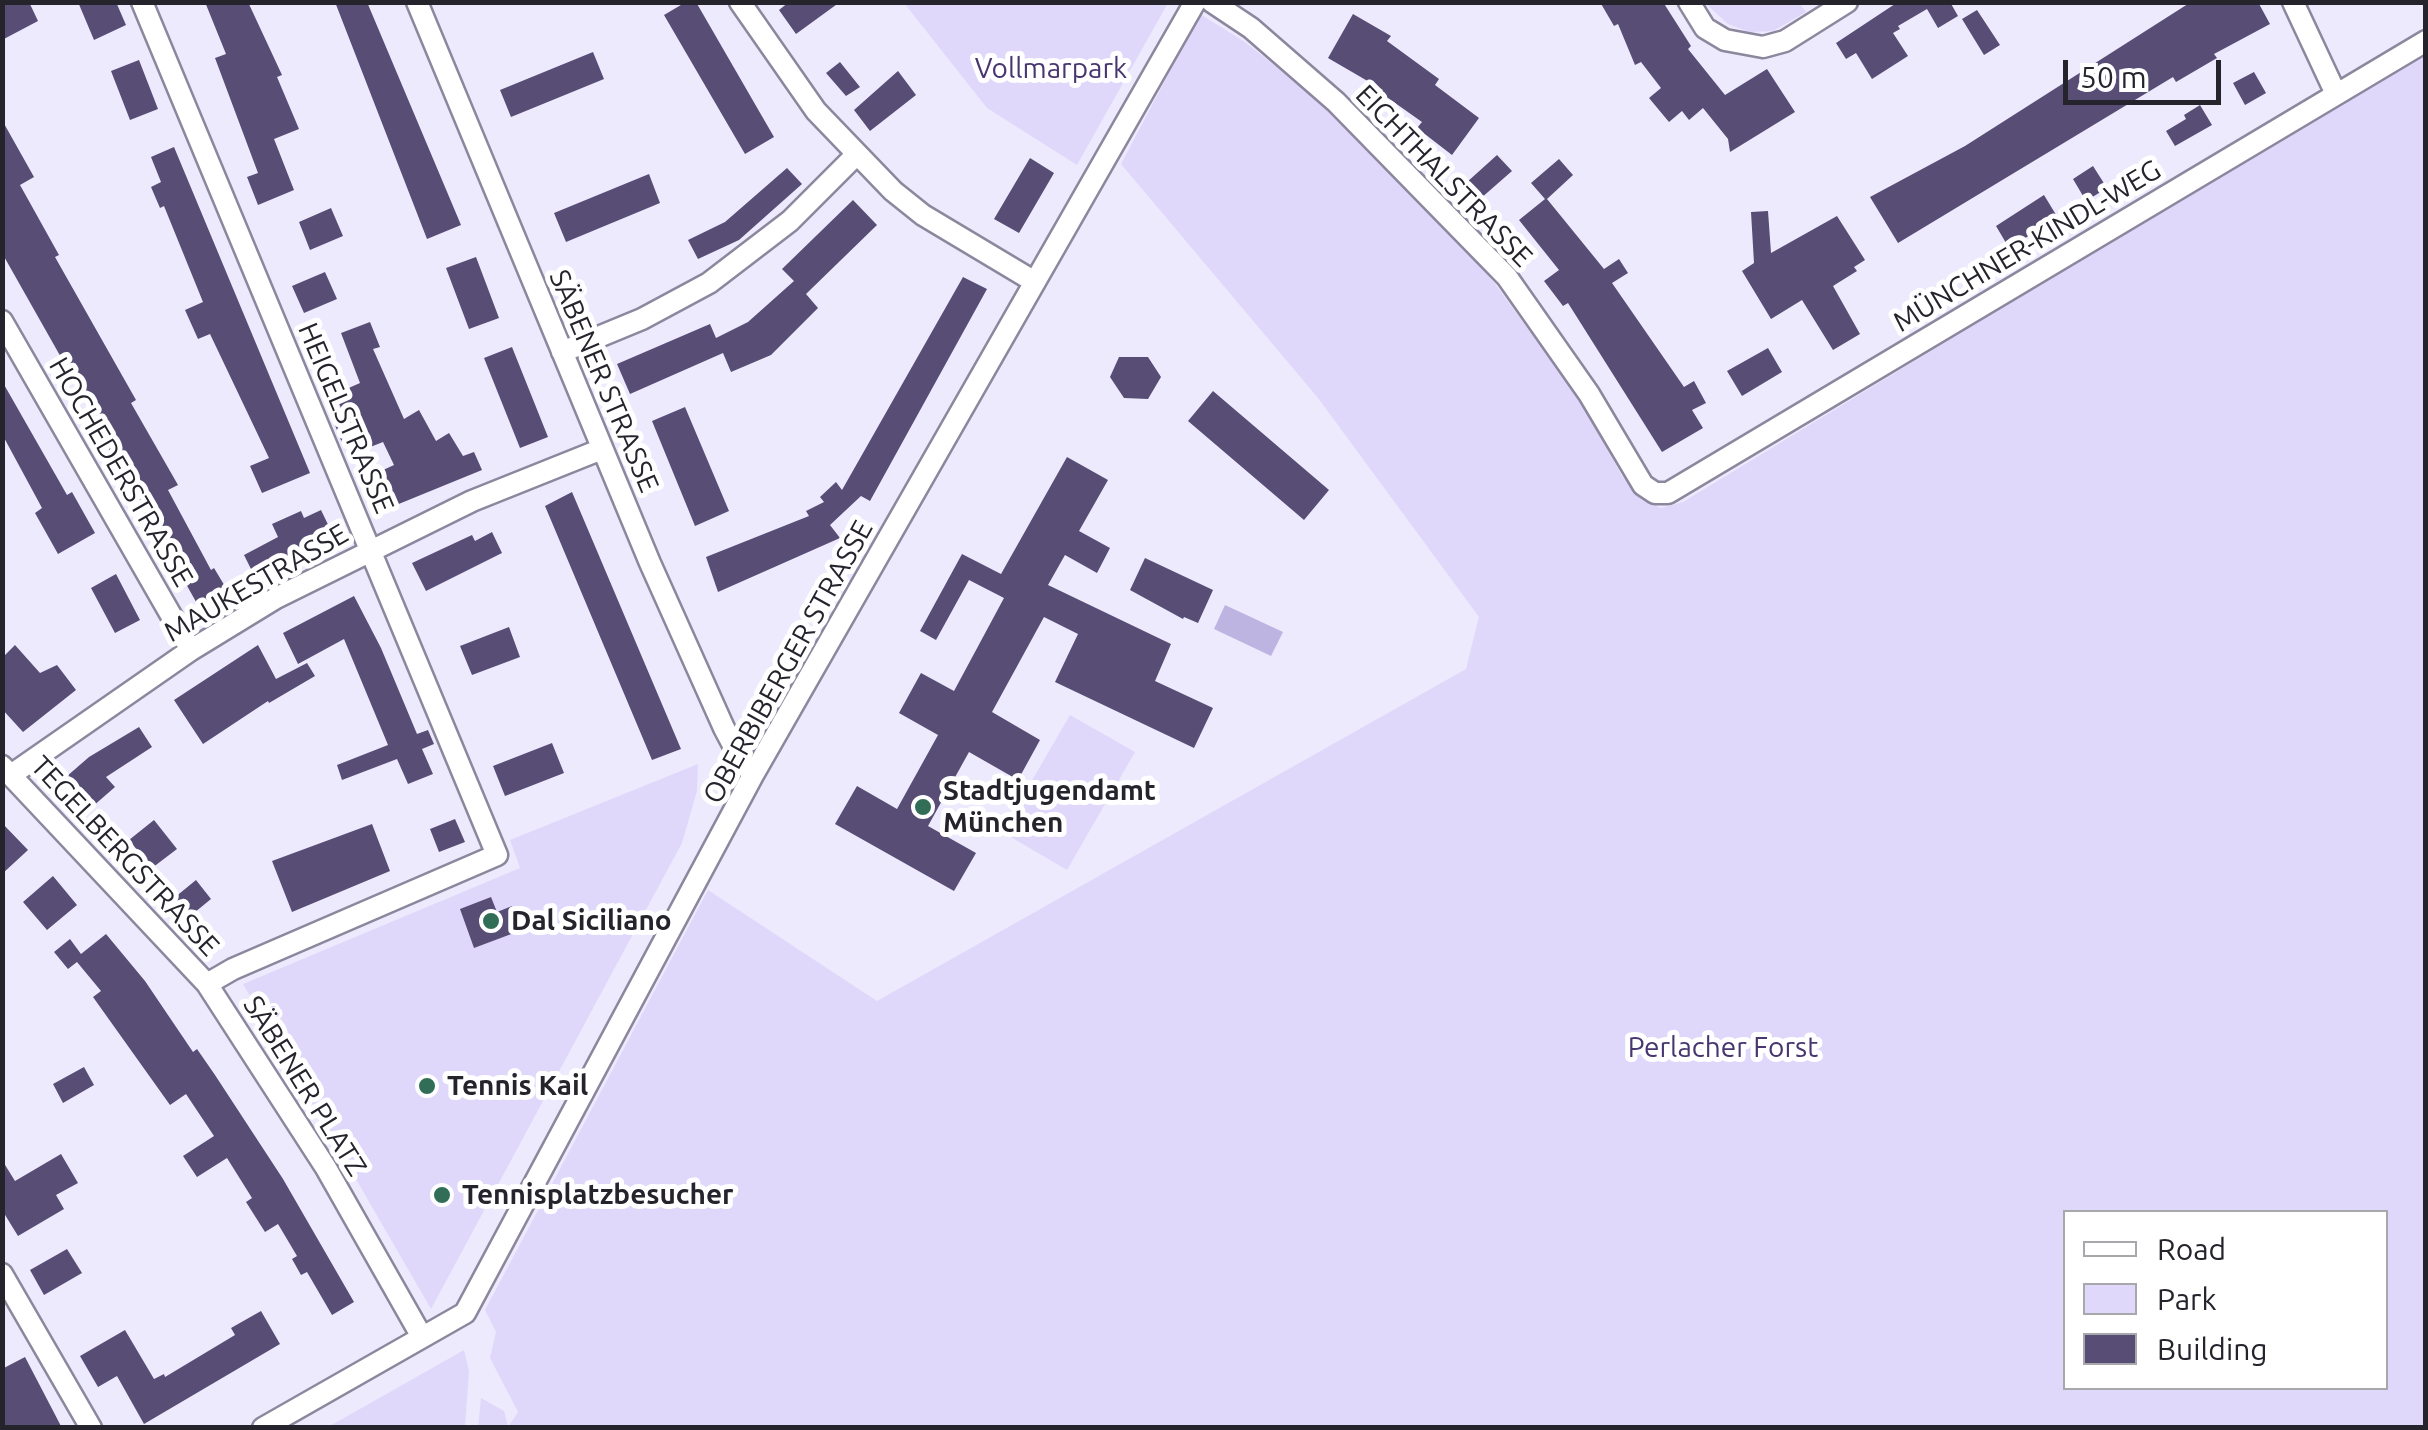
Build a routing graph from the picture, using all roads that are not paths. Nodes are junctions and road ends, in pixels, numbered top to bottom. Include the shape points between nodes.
1 (142, 2) edge
2 (417, 2) edge
3 (740, 2) edge
4 (1195, 2) edge
5 (1212, 2) edge
6 (1689, 2) edge
7 (1847, 2) edge
8 (2293, 2) edge
9 (1240, 11) edge
10 (2426, 40) edge
11 (2336, 94) junction
12 (856, 155) junction
13 (1035, 282) junction
14 (2, 321) edge
15 (562, 352) junction
16 (602, 450) junction
17 (1655, 493) joint
18 (371, 548) junction
19 (191, 650) junction
20 (7, 771) edge
21 (753, 775) junction
22 (497, 855) joint
23 (208, 984) junction
24 (2, 1274) edge
25 (422, 1337) junction
26 (91, 1428) edge
27 (263, 1428) edge

1 - 18 street, HEIGELSTRASSE
2 - 15 street, SÄBENER STRASSE
3 - 12 street via 798,89
4 - 13 street, OBERBIBERGER STRASSE
5 - 9 street
6 - 7 street via 1705,28 1725,40 1763,47 1785,41
8 - 11 street
9 - 17 street, EICHTHALSTRASSE via 1507,277 1643,485
10 - 11 street, MÜNCHNER-KINDL-WEG
11 - 17 street, MÜNCHNER-KINDL-WEG via 1668,493
12 - 13 street via 923,215
12 - 15 street via 790,222 709,283
13 - 21 street, OBERBIBERGER STRASSE
14 - 19 street, HOCHEDERSTRASSE
15 - 16 street, SÄBENER STRASSE
16 - 18 street, MAUKESTRASSE
16 - 21 street, SÄBENER STRASSE via 724,728
18 - 19 street, MAUKESTRASSE
18 - 22 street, HEIGELSTRASSE
19 - 20 street, MAUKESTRASSE
20 - 23 street, TEGELBERGSTRASSE
21 - 25 street, OBERBIBERGER STRASSE via 464,1314
22 - 23 street, SÄBENER PLATZ
23 - 25 street, SÄBENER PLATZ via 326,1168
24 - 26 street
25 - 27 street, OBERBIBERGER STRASSE

